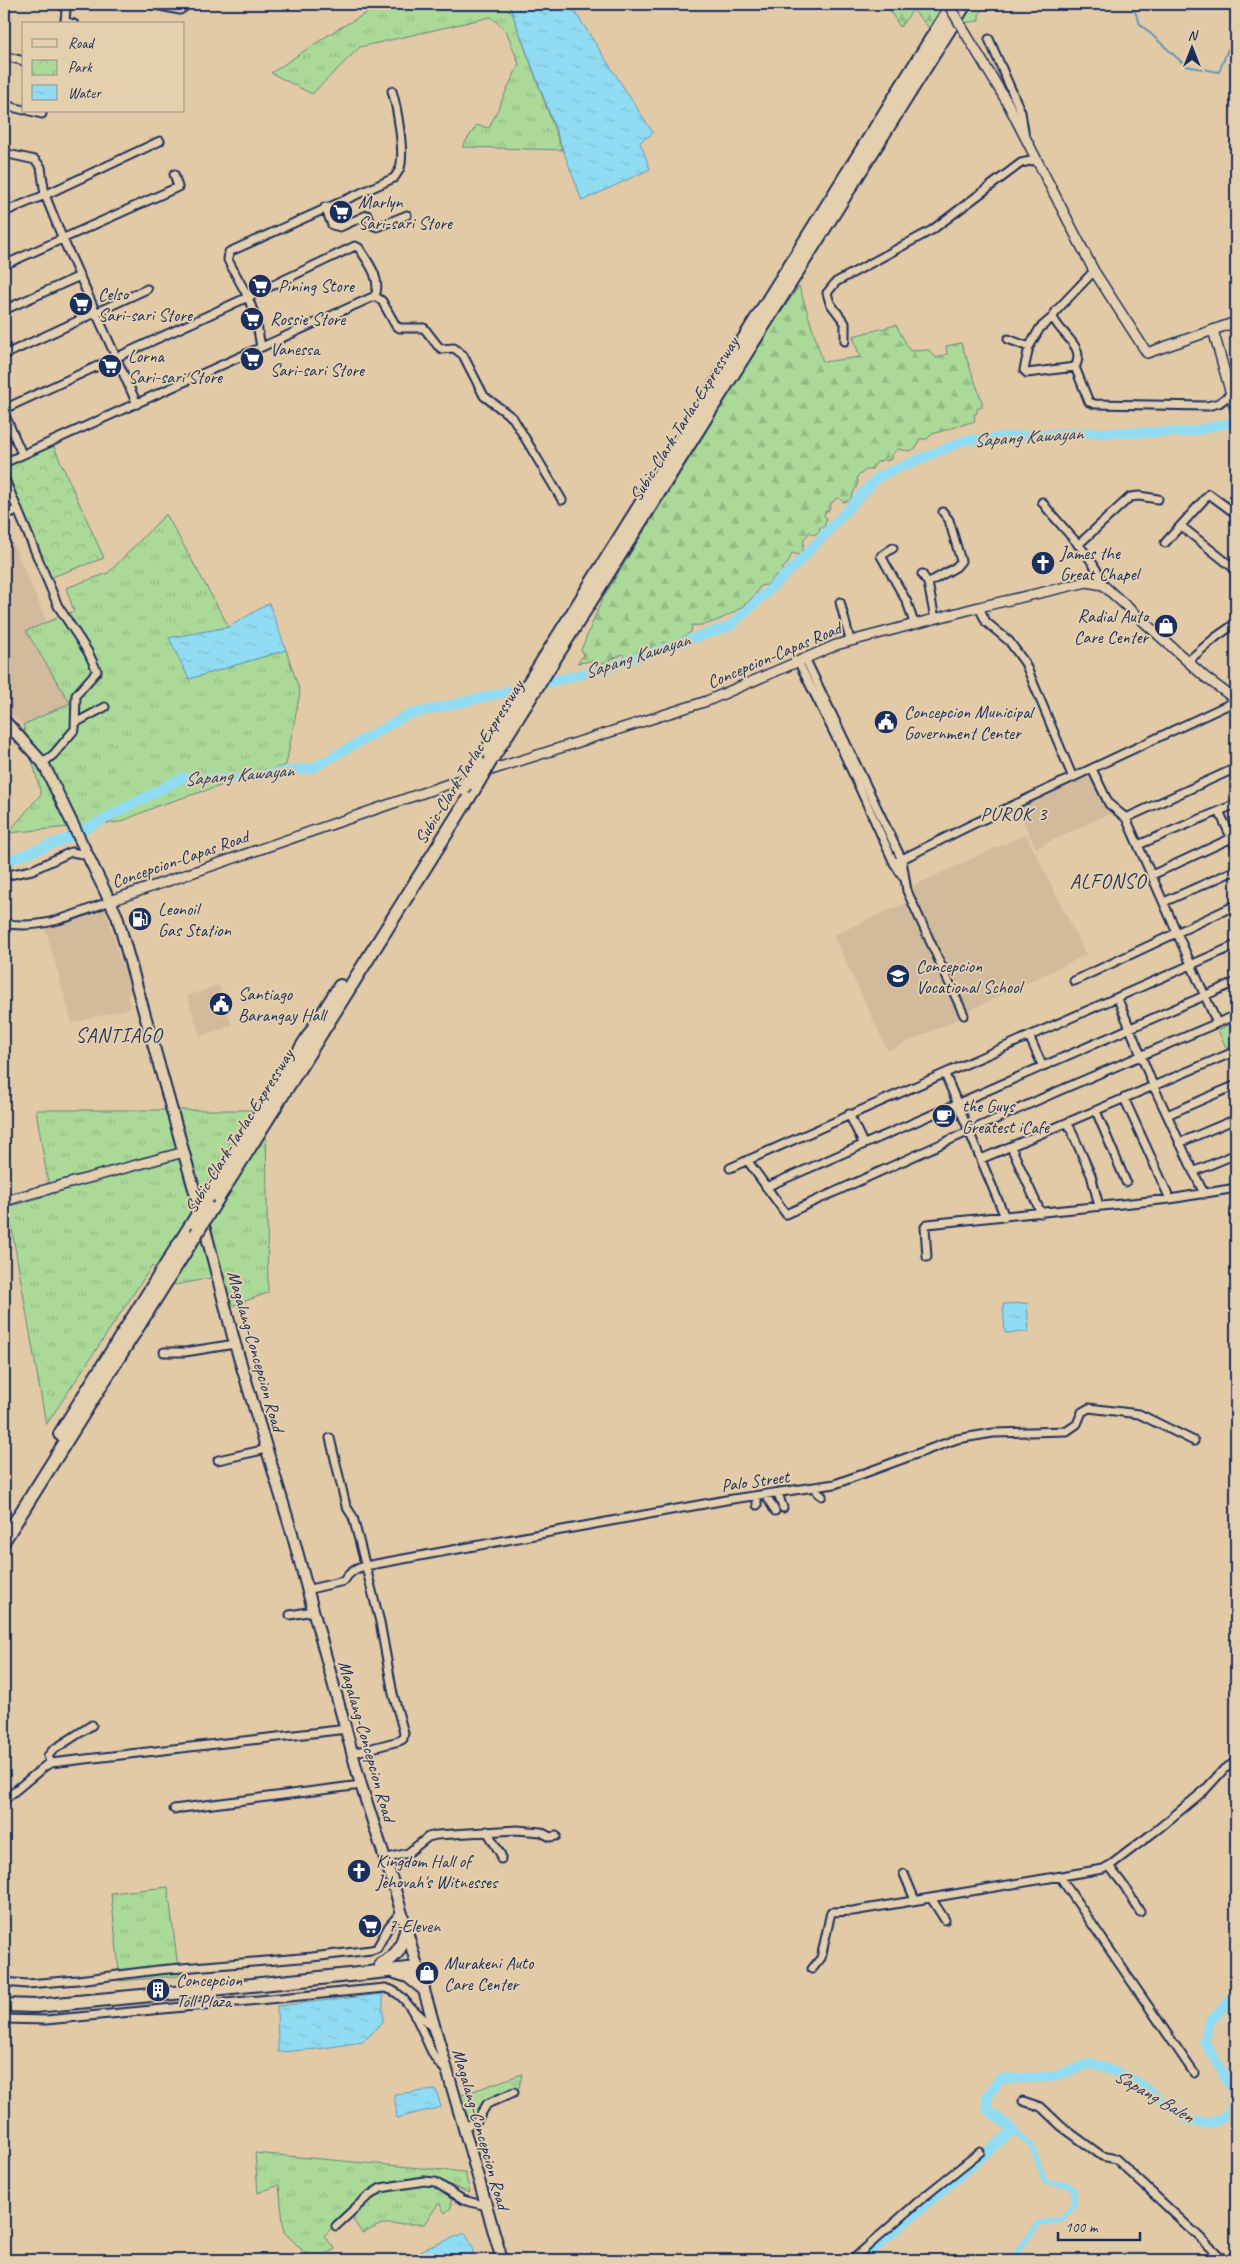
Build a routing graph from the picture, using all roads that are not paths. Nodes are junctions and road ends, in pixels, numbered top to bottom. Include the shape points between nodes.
1 (63, 4) edge
2 (150, 4) edge
3 (183, 4) edge
4 (948, 4) edge
5 (953, 4) edge
6 (965, 4) edge
7 (68, 22) edge
8 (989, 39) dead end
9 (4, 56) edge
10 (22, 60) edge
11 (392, 91) dead end
12 (4, 104) edge
13 (22, 109) edge
14 (34, 112) edge
15 (42, 114) dead end
16 (1025, 136) junction
17 (160, 141) dead end
18 (4, 153) edge
19 (1035, 160) junction
20 (174, 174) dead end
21 (45, 195) junction
22 (325, 208) junction
23 (4, 212) edge
24 (407, 215) dead end
25 (62, 237) junction
26 (4, 265) edge
27 (1094, 271) junction
28 (80, 276) junction
29 (147, 289) dead end
30 (375, 296) junction
31 (248, 297) junction
32 (4, 310) edge
33 (95, 312) junction
34 (1053, 317) junction
35 (1236, 322) edge
36 (1214, 330) junction
37 (1008, 339) dead end
38 (845, 341) dead end
39 (261, 346) junction
40 (1029, 347) junction
41 (4, 355) edge
42 (118, 357) junction
43 (1075, 367) junction
44 (1232, 397) junction
45 (137, 404) junction
46 (4, 408) edge
47 (1236, 412) edge
48 (4, 413) edge
49 (22, 454) junction
50 (4, 463) edge
51 (4, 477) edge
52 (1158, 499) dead end
53 (562, 500) dead end
54 (1042, 502) dead end
55 (18, 509) junction
56 (943, 512) dead end
57 (1236, 514) edge
58 (4, 516) edge
59 (1181, 526) junction
60 (1165, 543) dead end
61 (1078, 545) junction
62 (893, 548) dead end
63 (1236, 570) edge
64 (922, 574) dead end
65 (928, 583) junction
66 (1103, 586) junction
67 (840, 602) dead end
68 (979, 607) junction
69 (935, 618) junction
70 (1236, 622) edge
71 (914, 623) junction
72 (850, 640) junction
73 (558, 644) junction
74 (801, 660) junction
75 (1188, 661) junction
76 (1236, 701) edge
77 (105, 707) dead end
78 (4, 720) edge
79 (77, 722) junction
80 (43, 763) junction
81 (487, 764) junction
82 (1236, 768) edge
83 (1092, 770) junction
84 (1073, 778) junction
85 (466, 785) junction
86 (1236, 804) edge
87 (1219, 811) junction
88 (1126, 818) junction
89 (1234, 837) edge
90 (1138, 845) junction
91 (1236, 848) edge
92 (87, 852) junction
93 (902, 860) junction
94 (894, 863) junction
95 (1236, 870) edge
96 (1152, 875) junction
97 (4, 876) edge
98 (905, 879) junction
99 (110, 901) junction
100 (1164, 902) junction
101 (1236, 905) edge
102 (4, 923) edge
103 (1177, 932) junction
104 (1236, 945) edge
105 (1192, 964) junction
106 (1074, 980) dead end
107 (1236, 982) edge
108 (1204, 995) junction
109 (1118, 999) junction
110 (964, 1015) dead end
111 (1236, 1015) edge
112 (1217, 1023) junction
113 (1131, 1029) junction
114 (1030, 1038) junction
115 (1236, 1051) edge
116 (1141, 1057) junction
117 (1043, 1067) junction
118 (945, 1074) junction
119 (1154, 1085) junction
120 (1236, 1085) edge
121 (1124, 1098) junction
122 (957, 1104) junction
123 (1096, 1111) junction
124 (849, 1114) junction
125 (1167, 1114) junction
126 (1236, 1119) edge
127 (1068, 1123) junction
128 (970, 1132) junction
129 (863, 1143) junction
130 (1179, 1143) junction
131 (1011, 1147) junction
132 (184, 1152) junction
133 (1236, 1154) edge
134 (981, 1159) junction
135 (747, 1160) junction
136 (730, 1168) dead end
137 (1193, 1172) junction
138 (1126, 1182) dead end
139 (766, 1187) junction
140 (1236, 1188) edge
141 (1204, 1194) junction
142 (1170, 1198) junction
143 (4, 1200) edge
144 (206, 1203) junction
145 (1099, 1206) junction
146 (1041, 1213) junction
147 (1005, 1217) junction
148 (198, 1228) junction
149 (927, 1257) dead end
150 (235, 1344) junction
151 (164, 1352) dead end
152 (330, 1438) dead end
153 (1194, 1441) dead end
154 (267, 1449) junction
155 (218, 1460) dead end
156 (815, 1487) junction
157 (778, 1493) junction
158 (766, 1495) junction
159 (758, 1496) junction
160 (822, 1496) dead end
161 (757, 1505) dead end
162 (783, 1508) dead end
163 (775, 1510) dead end
164 (4, 1523) edge
165 (4, 1540) edge
166 (365, 1566) junction
167 (306, 1590) junction
168 (313, 1611) junction
169 (290, 1615) dead end
170 (92, 1725) dead end
171 (347, 1729) junction
172 (353, 1754) junction
173 (1236, 1762) edge
174 (51, 1763) junction
175 (361, 1785) junction
176 (4, 1800) edge
177 (174, 1809) dead end
178 (487, 1831) junction
179 (556, 1836) dead end
180 (384, 1859) junction
181 (501, 1859) dead end
182 (1109, 1866) junction
183 (904, 1874) dead end
184 (1060, 1877) junction
185 (931, 1898) junction
186 (916, 1900) junction
187 (401, 1912) junction
188 (1140, 1912) dead end
189 (945, 1920) dead end
190 (406, 1930) junction
191 (416, 1964) junction
192 (382, 1968) junction
193 (812, 1969) dead end
194 (4, 1982) edge
195 (424, 1988) junction
196 (158, 1990) junction
197 (4, 1997) edge
198 (4, 2005) edge
199 (408, 2005) junction
200 (4, 2019) edge
201 (436, 2030) junction
202 (448, 2073) junction
203 (1194, 2073) dead end
204 (514, 2092) dead end
205 (1023, 2101) dead end
206 (464, 2128) junction
207 (980, 2152) dead end
208 (487, 2206) junction
209 (336, 2226) dead end
210 (502, 2260) edge
211 (852, 2260) edge
212 (1224, 2260) edge

1 - 7 street via 65,21
2 - 3 street via 180,10
4 - 16 main road, bridge
5 - 73 highway, Subic-Clark-Tarlac Expressway
6 - 73 highway, Subic-Clark-Tarlac Expressway
8 - 16 street via 1021,112
9 - 10 street
11 - 22 street via 397,107 402,157 400,169 394,178
12 - 13 street
14 - 15 street
16 - 19 main road
17 - 21 street
18 - 21 street via 39,163
19 - 27 main road
19 - 38 street via 1021,163 932,230 836,282 827,293 830,303 845,323
20 - 25 street via 178,187
21 - 23 street
21 - 25 street
22 - 24 street via 332,226 336,227 367,216 377,227
22 - 31 street via 229,252 228,260
25 - 26 street
25 - 28 street
27 - 34 street
27 - 36 main road via 1147,353
28 - 32 street
28 - 33 street
29 - 33 street
30 - 31 street via 378,288 370,264 355,246
30 - 39 street
30 - 53 street via 382,301 396,326 424,328 442,349 454,348 463,355 484,396 513,418
31 - 39 street
31 - 42 street
33 - 41 street
33 - 42 street
34 - 40 street via 1040,328
34 - 43 street via 1076,348 1079,361
35 - 36 main road
36 - 44 main road
37 - 40 street
39 - 45 street
40 - 43 street via 1024,370 1027,373
42 - 45 street
42 - 46 street
43 - 44 street via 1085,395 1089,402 1096,404 1207,406
44 - 47 main road
45 - 49 street
48 - 49 street
49 - 50 street
51 - 55 street
52 - 61 street via 1130,497
54 - 61 street
55 - 58 street
55 - 79 street via 58,606 96,667 96,675 76,695
56 - 65 street via 950,520 961,562
57 - 59 street via 1209,494
59 - 60 street
59 - 63 street
61 - 66 street via 1101,577
62 - 71 street via 881,556 907,602
64 - 65 street
65 - 69 street
66 - 68 main road, Concepcion-Capas Road via 1078,583
66 - 75 main road
67 - 72 street
68 - 69 main road, Concepcion-Capas Road
68 - 84 street via 986,622 1008,641 1025,663
69 - 71 main road, Concepcion-Capas Road
70 - 75 street
71 - 72 main road, Concepcion-Capas Road
72 - 74 main road, Concepcion-Capas Road
73 - 81 highway, Subic-Clark-Tarlac Expressway via 503,732
74 - 81 main road, Concepcion-Capas Road via 708,701
74 - 93 street
74 - 94 street
75 - 76 main road
76 - 83 street
77 - 79 street
78 - 80 main road, Concepcion-Capas Road
79 - 80 street via 71,736
80 - 92 main road, Concepcion-Capas Road
81 - 85 highway, Subic-Clark-Tarlac Expressway, bridge
82 - 88 street
83 - 84 street
83 - 88 street via 1108,804
84 - 93 street
85 - 99 main road, Concepcion-Capas Road
85 - 144 highway, Subic-Clark-Tarlac Expressway
86 - 87 street
87 - 89 street
87 - 90 street
88 - 90 street
89 - 91 street
89 - 96 street
90 - 96 street
92 - 97 street via 71,852 32,870
92 - 99 main road, Concepcion-Capas Road
93 - 94 street
93 - 98 street
94 - 98 street
95 - 100 street
96 - 100 street
98 - 110 street via 914,908
99 - 102 street via 42,923 18,926
99 - 132 main road
100 - 103 street
101 - 103 street
103 - 105 street
103 - 106 street
104 - 105 street
105 - 108 street
105 - 109 street
107 - 108 street
108 - 112 street
108 - 113 street
109 - 113 street
109 - 114 street
111 - 112 street
112 - 116 street
113 - 116 street
113 - 117 street
114 - 117 street
114 - 118 street
115 - 119 street
116 - 119 street
116 - 128 street
117 - 122 street
118 - 122 street
118 - 124 street
119 - 121 street
119 - 125 street
120 - 125 street
121 - 123 street
121 - 142 street
122 - 128 street
122 - 129 street
123 - 127 street
123 - 138 street
124 - 129 street
124 - 135 street
125 - 130 street
126 - 130 street
127 - 131 street
127 - 145 street via 1091,1174
128 - 134 street
128 - 139 street via 883,1168 786,1214
129 - 139 street
130 - 137 street
131 - 134 street
131 - 146 street
132 - 143 main road
132 - 144 main road
133 - 137 street
134 - 147 street
135 - 136 street
135 - 139 street
137 - 141 street
140 - 141 street
141 - 142 street
142 - 145 street
144 - 148 highway, Subic-Clark-Tarlac Expressway, bridge
145 - 146 street
146 - 147 street
147 - 149 street via 926,1225
148 - 150 main road, Magalang-Concepcion Road
148 - 164 highway, Subic-Clark-Tarlac Expressway
148 - 165 highway, Subic-Clark-Tarlac Expressway
150 - 151 street
150 - 154 main road, Magalang-Concepcion Road
152 - 166 street via 346,1506 353,1517
153 - 156 street, Palo Street via 1139,1414 1089,1408 1067,1431 993,1433 957,1439 834,1484
154 - 155 street
154 - 167 main road, Magalang-Concepcion Road
156 - 157 street, Palo Street
156 - 160 street
157 - 158 street, Palo Street
157 - 162 street
158 - 159 street, Palo Street
158 - 163 street
159 - 161 street
159 - 166 street, Palo Street
166 - 167 street, Palo Street via 354,1570 344,1581
166 - 172 street via 404,1736 399,1741
167 - 168 main road, Magalang-Concepcion Road
168 - 169 street
168 - 171 main road, Magalang-Concepcion Road
170 - 174 street via 53,1750 48,1756
171 - 172 main road, Magalang-Concepcion Road
171 - 174 street
172 - 175 main road, Magalang-Concepcion Road
173 - 182 street
174 - 176 street
175 - 177 street
175 - 180 main road, Magalang-Concepcion Road
178 - 179 street via 517,1830
178 - 180 street via 428,1837 408,1853
178 - 181 street
180 - 187 main road, Magalang-Concepcion Road
182 - 184 street
182 - 188 street
183 - 186 street
184 - 185 street
184 - 203 street
185 - 186 street
185 - 189 street
186 - 193 street via 831,1912 821,1958
187 - 190 main road, Magalang-Concepcion Road
187 - 194 street via 377,1948 371,1950 70,1981
190 - 191 main road, Magalang-Concepcion Road
190 - 192 highway via 401,1948
191 - 192 highway
191 - 195 main road, Magalang-Concepcion Road
192 - 195 highway via 403,1974
192 - 196 highway
195 - 201 main road, Magalang-Concepcion Road
196 - 197 highway
196 - 198 highway via 35,2006
199 - 200 street via 390,1990 376,1988 46,2020
199 - 201 street
199 - 202 street via 434,2058
201 - 202 main road, Magalang-Concepcion Road
202 - 206 main road, Magalang-Concepcion Road
204 - 206 street via 487,2104 477,2121
205 - 212 street via 1041,2107 1102,2156 1116,2159
206 - 208 main road, Magalang-Concepcion Road
207 - 211 street
208 - 209 street via 463,2200 435,2182 424,2181 381,2188
208 - 210 main road, Magalang-Concepcion Road

